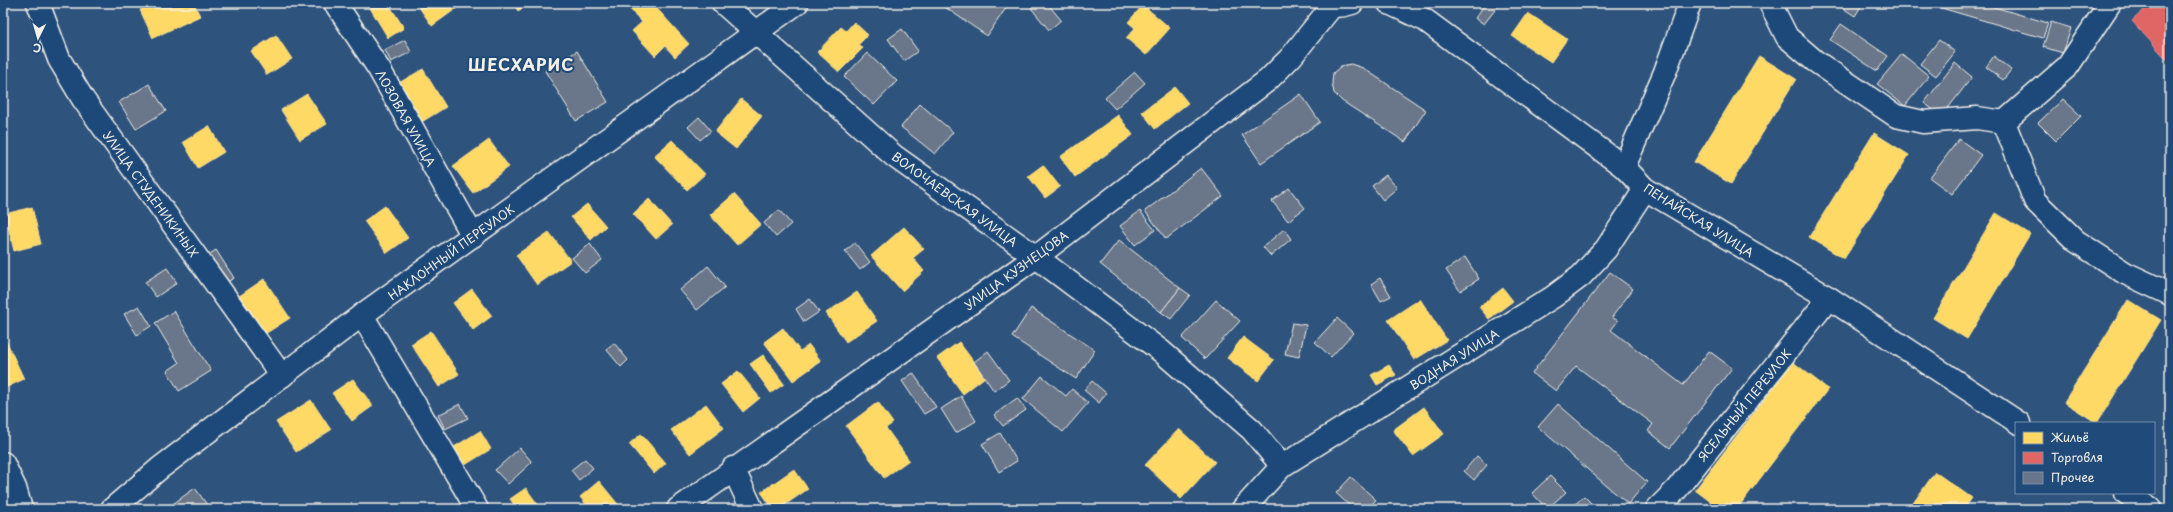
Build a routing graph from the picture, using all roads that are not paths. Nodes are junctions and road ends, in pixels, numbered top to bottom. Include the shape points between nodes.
1 (38, 3) edge
2 (335, 3) edge
3 (723, 3) edge
4 (797, 3) edge
5 (1390, 3) edge
6 (1690, 3) edge
7 (1770, 3) edge
8 (2110, 3) edge
9 (1337, 4) edge
10 (757, 33) junction
11 (2004, 122) junction
12 (1624, 167) junction
13 (1645, 189) junction
14 (472, 236) junction
15 (1036, 257) junction
16 (2170, 294) edge
17 (1829, 298) junction
18 (362, 315) junction
19 (282, 376) junction
20 (2017, 422) edge
21 (3, 463) edge
22 (1282, 466) junction
23 (733, 468) junction
24 (2128, 494) edge
25 (21, 509) edge
26 (112, 509) edge
27 (477, 509) edge
28 (678, 509) edge
29 (752, 509) edge
30 (1243, 509) edge
31 (1657, 509) edge
32 (2150, 509) edge

1 - 19 street, УЛИЦА СТУДЕНИКИНЫХ via 59,59 83,99
2 - 14 street, ЛОЗОВАЯ УЛИЦА via 379,69
3 - 10 street, ВОЛОЧАЕВСКАЯ УЛИЦА
4 - 10 street, НАКЛОННЫЙ ПЕРЕУЛОК
5 - 12 street, ПЕНАЙСКАЯ УЛИЦА via 1425,20
6 - 12 street via 1665,72
7 - 11 street via 1787,37 1815,61 1896,116 1923,122 1977,118
8 - 11 street via 2068,66
9 - 15 street, УЛИЦА КУЗНЕЦОВА via 1268,80
10 - 14 street, НАКЛОННЫЙ ПЕРЕУЛОК
10 - 15 street, ВОЛОЧАЕВСКАЯ УЛИЦА via 894,156
11 - 16 street via 2035,201 2076,241 2125,273
12 - 13 street, ПЕНАЙСКАЯ УЛИЦА
13 - 17 street, ПЕНАЙСКАЯ УЛИЦА
13 - 22 street, ВОДНАЯ УЛИЦА via 1606,249 1580,276 1553,297
14 - 18 street, НАКЛОННЫЙ ПЕРЕУЛОК
15 - 22 street, ВОЛОЧАЕВСКАЯ УЛИЦА via 1161,351 1252,430
15 - 23 street, УЛИЦА КУЗНЕЦОВА
17 - 20 street, ПЕНАЙСКАЯ УЛИЦА
17 - 31 street, ЯСЕЛЬНЫЙ ПЕРЕУЛОК via 1676,490
18 - 19 street, НАКЛОННЫЙ ПЕРЕУЛОК
18 - 27 street
19 - 26 street, НАКЛОННЫЙ ПЕРЕУЛОК via 160,468
21 - 25 street via 15,488
22 - 30 street, ВОДНАЯ УЛИЦА
23 - 28 street, УЛИЦА КУЗНЕЦОВА
23 - 29 street
24 - 32 street

